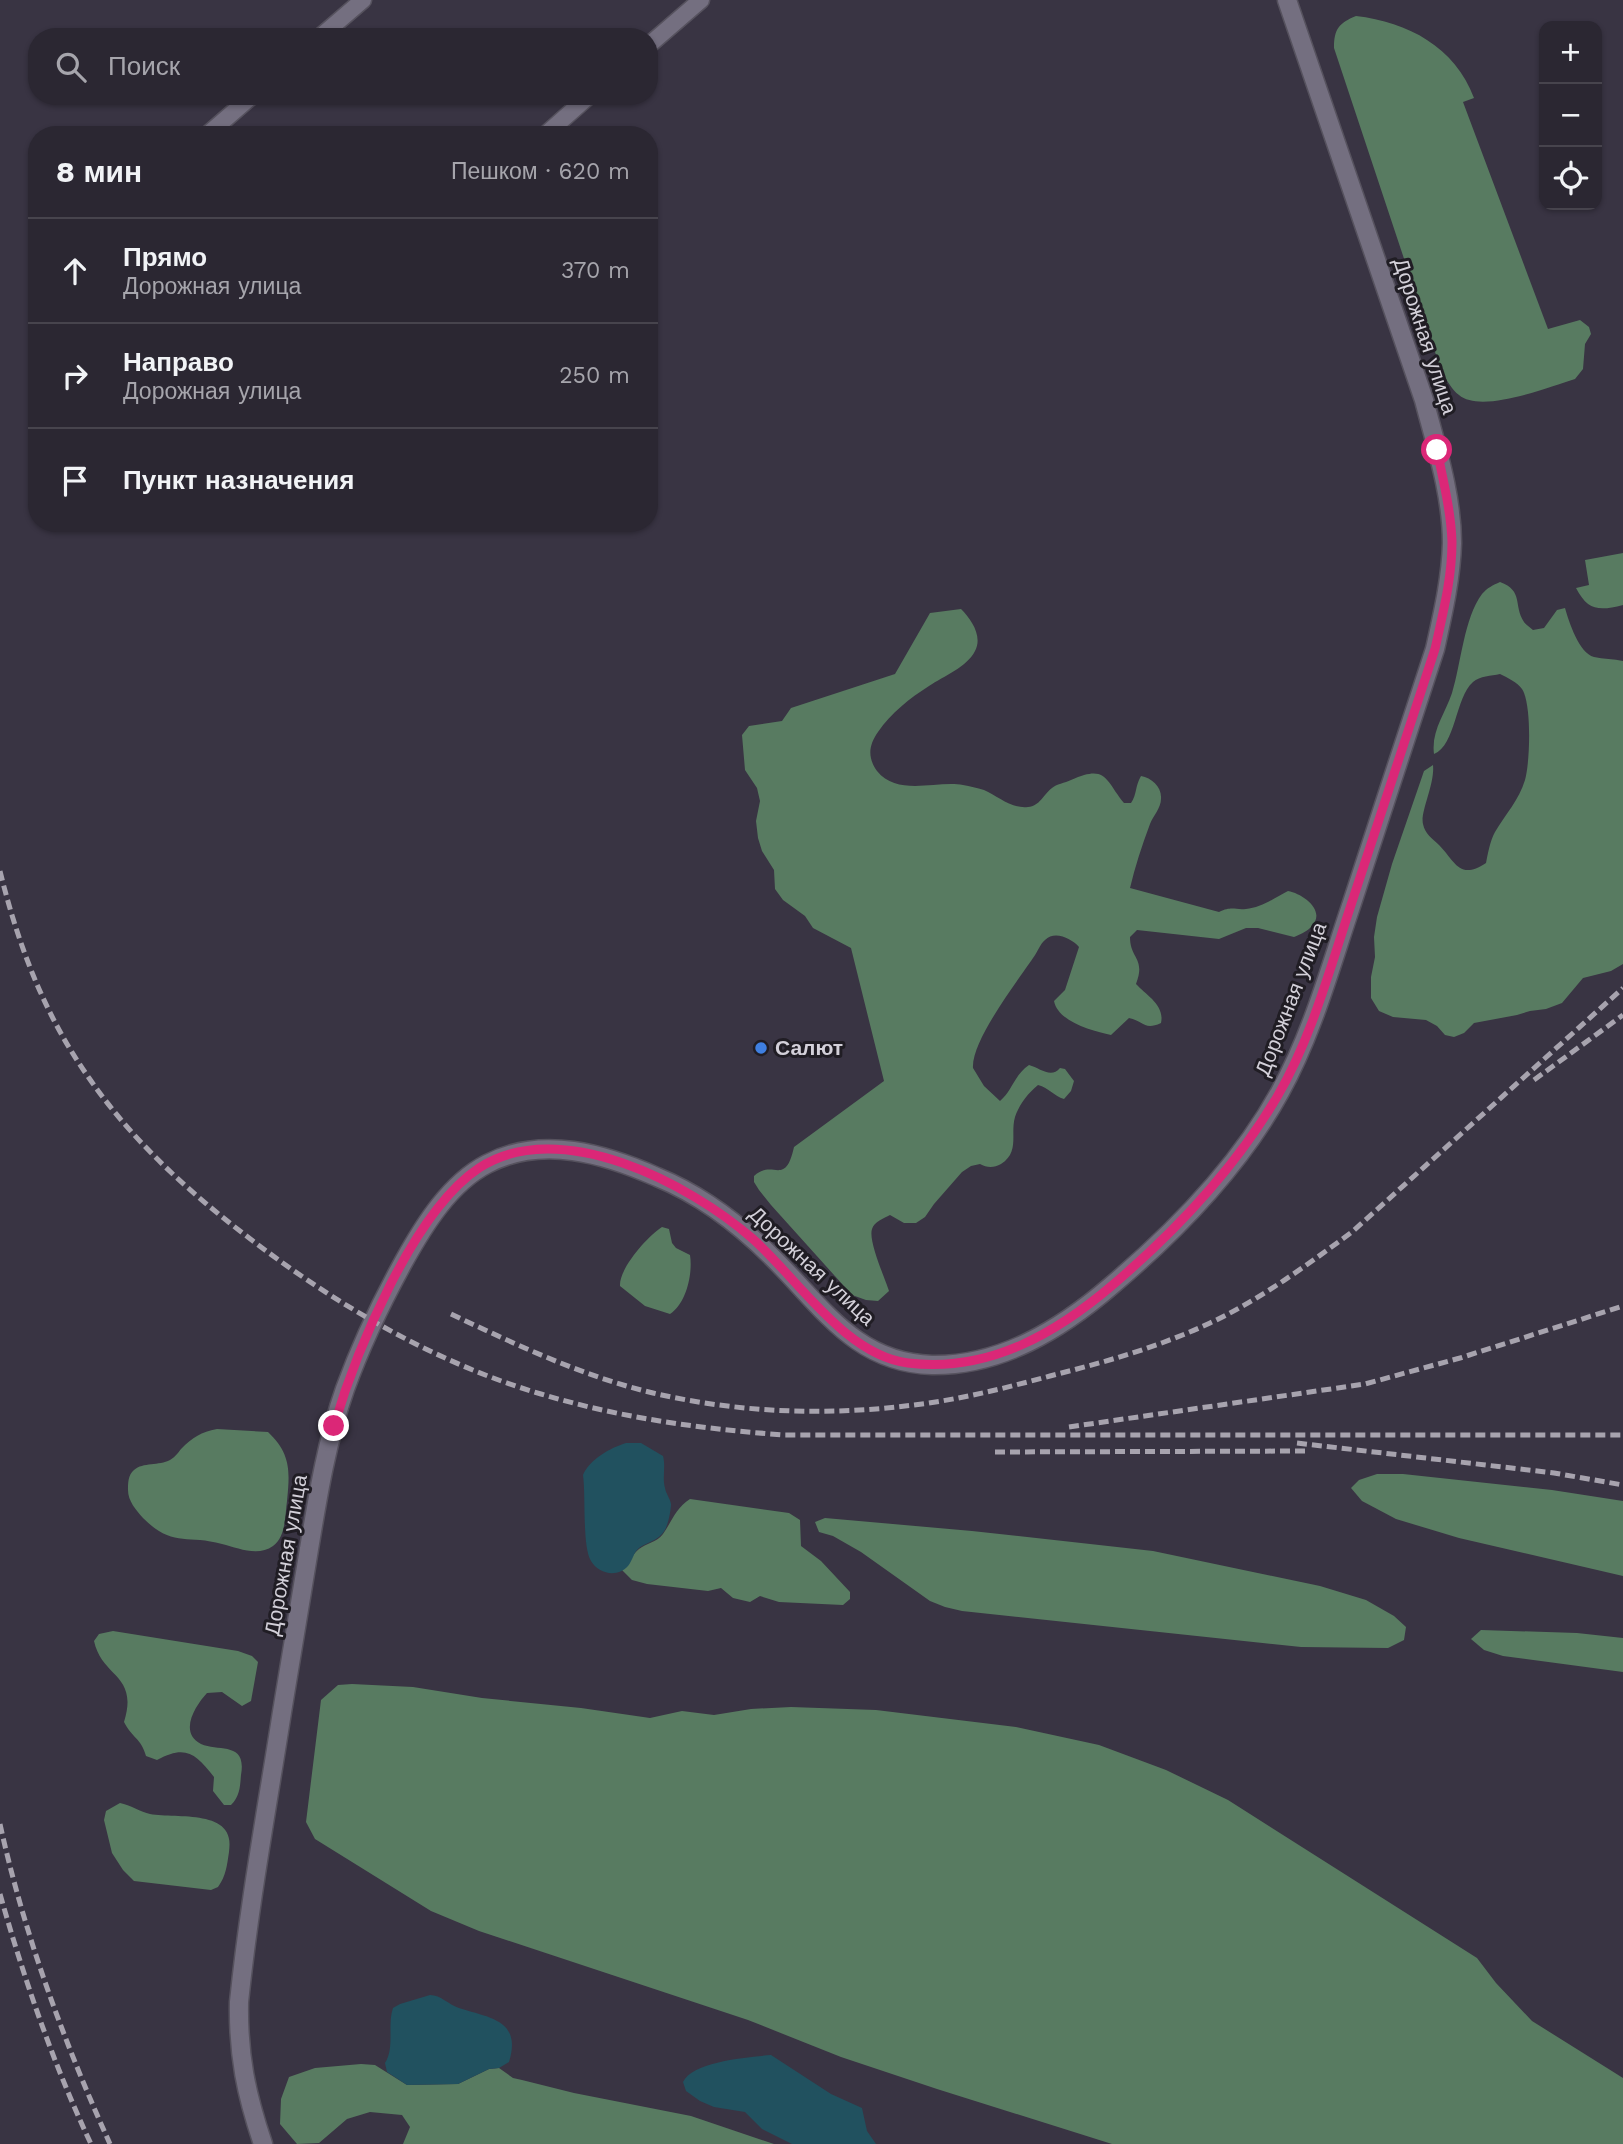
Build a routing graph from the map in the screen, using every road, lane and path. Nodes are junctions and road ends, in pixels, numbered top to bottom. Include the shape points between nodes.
1 (363, 0) edge
2 (701, 0) edge
3 (1287, 0) edge
4 (330, 28) edge
5 (658, 37) edge
6 (242, 105) edge
7 (579, 105) edge
8 (217, 126) edge
9 (555, 126) edge
10 (262, 2144) edge

1 - 4 street
2 - 5 street
3 - 10 street, Дорожная улица via 1424,400 1452,539 1446,601 1435,649 1326,981 1280,1093 1205,1196 1077,1314 1013,1349 953,1364 902,1362 865,1346 726,1217 692,1194 629,1165 558,1149 519,1153 477,1169 451,1194 414,1243 384,1301 344,1391 324,1465 239,2002 242,2074
6 - 8 street
7 - 9 street

